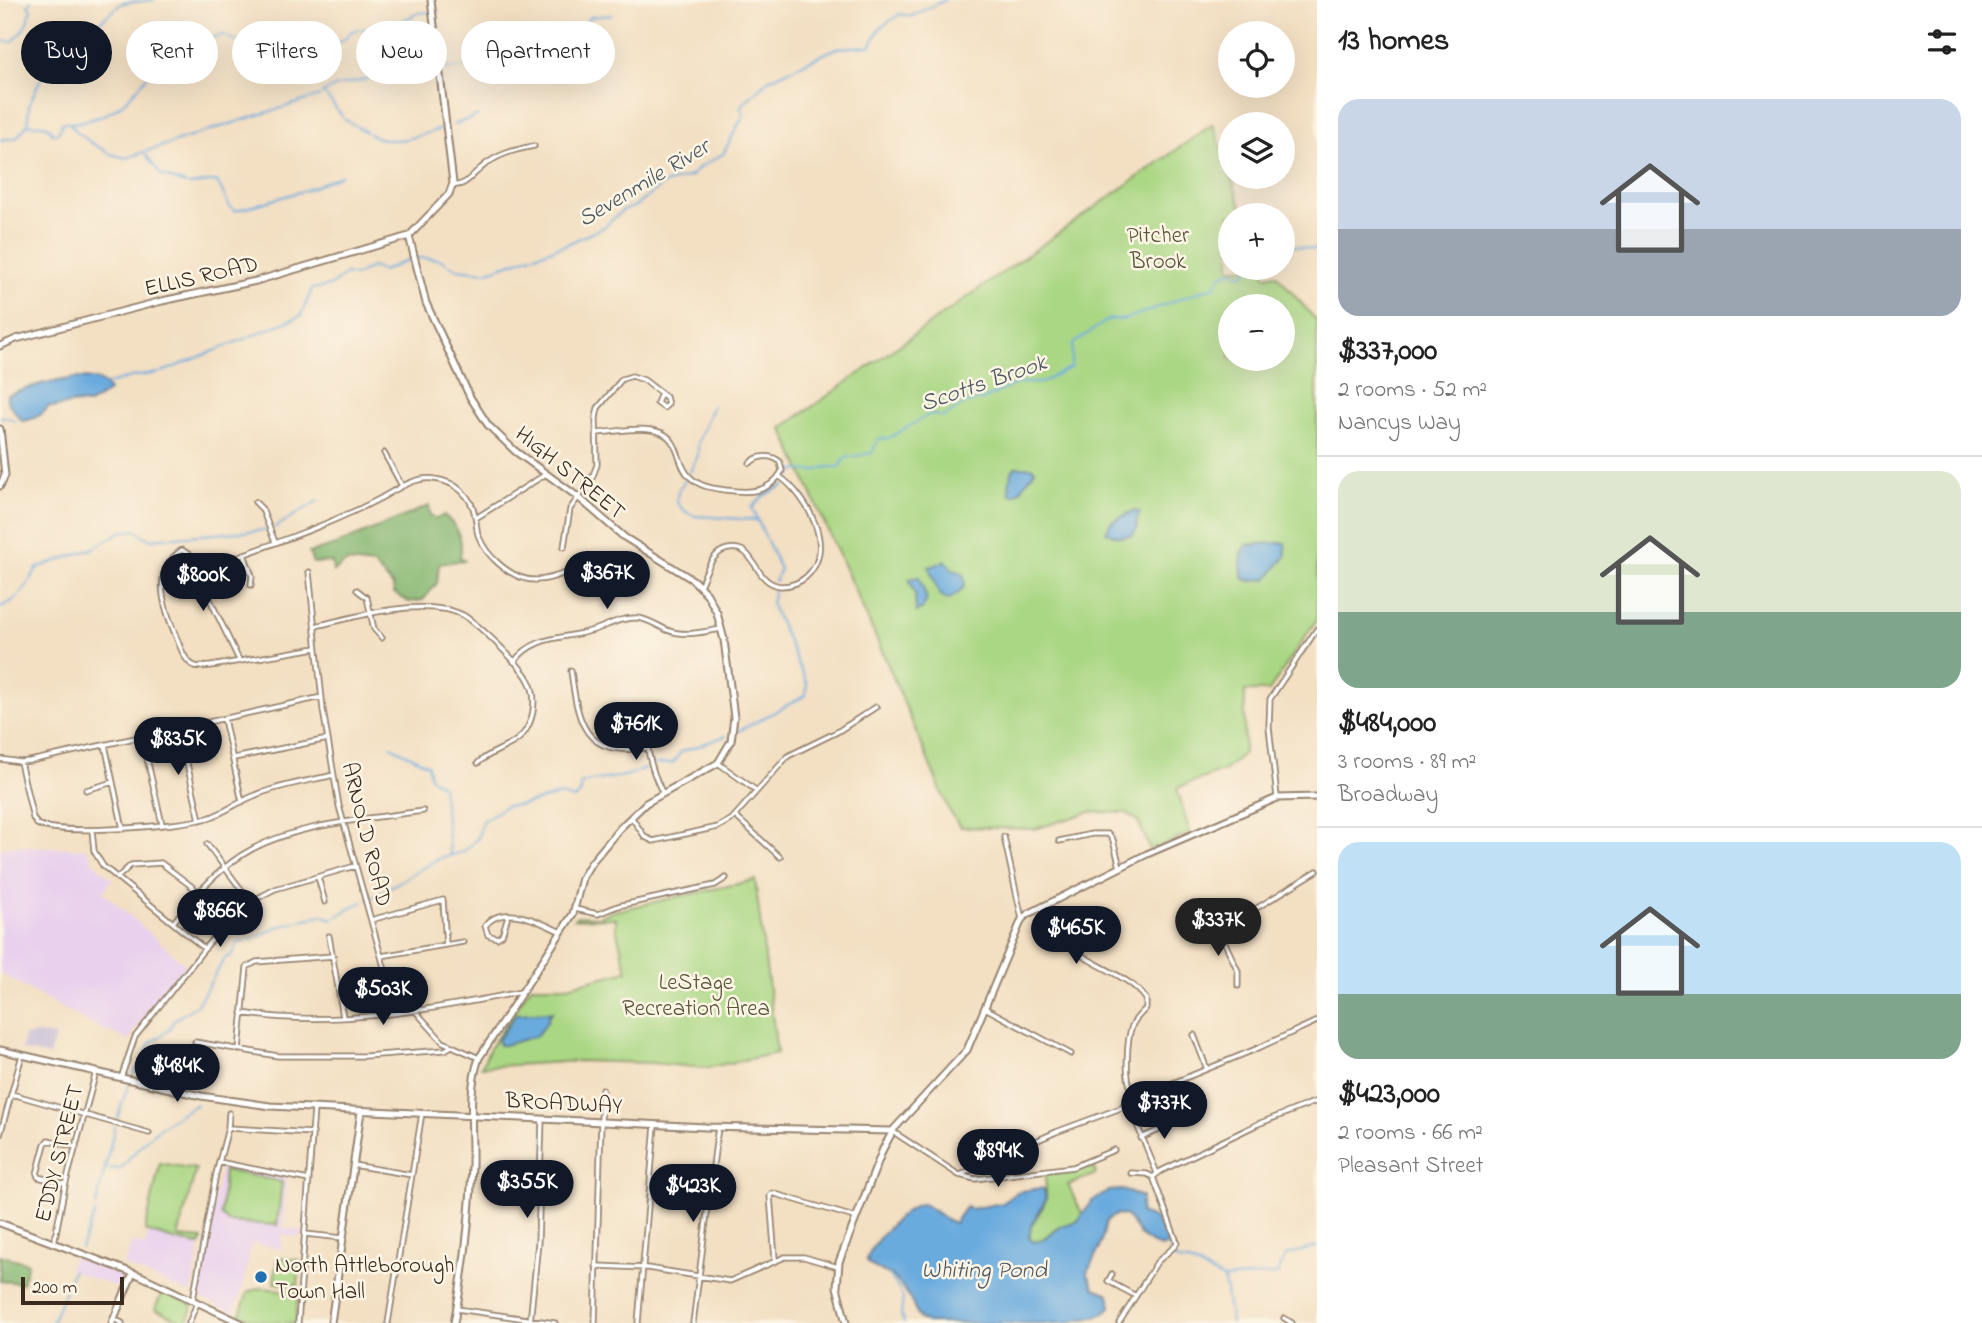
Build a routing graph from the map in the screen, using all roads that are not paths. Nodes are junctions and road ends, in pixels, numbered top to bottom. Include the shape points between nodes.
1 (431, 0) edge
2 (534, 146) dead end
3 (453, 185) junction
4 (409, 236) junction
5 (0, 346) edge
6 (661, 393) dead end
7 (0, 429) edge
8 (597, 433) junction
9 (384, 453) dead end
10 (750, 463) dead end
11 (546, 474) junction
12 (779, 476) junction
13 (0, 486) edge
14 (402, 486) junction
15 (578, 497) junction
16 (255, 502) dead end
17 (476, 518) junction
18 (275, 542) junction
19 (564, 547) dead end
20 (244, 554) junction
21 (581, 567) dead end
22 (197, 572) junction
23 (309, 572) dead end
24 (251, 585) dead end
25 (700, 586) junction
26 (357, 590) dead end
27 (370, 614) junction
28 (315, 626) junction
29 (721, 629) junction
30 (1317, 629) edge
31 (382, 638) dead end
32 (316, 648) junction
33 (239, 660) junction
34 (514, 662) junction
35 (571, 671) dead end
36 (322, 697) junction
37 (876, 707) dead end
38 (639, 712) dead end
39 (224, 719) junction
40 (179, 729) junction
41 (142, 737) junction
42 (328, 739) junction
43 (105, 745) junction
44 (647, 748) junction
45 (234, 758) junction
46 (0, 759) edge
47 (20, 762) junction
48 (478, 763) dead end
49 (718, 763) junction
50 (334, 775) junction
51 (113, 782) junction
52 (86, 790) dead end
53 (757, 791) junction
54 (662, 792) junction
55 (1317, 797) edge
56 (1277, 798) junction
57 (242, 802) junction
58 (423, 811) dead end
59 (735, 816) junction
60 (630, 817) junction
61 (200, 820) junction
62 (342, 821) junction
63 (162, 824) junction
64 (123, 829) junction
65 (92, 830) junction
66 (1004, 837) dead end
67 (1059, 841) dead end
68 (206, 844) dead end
69 (780, 857) dead end
70 (355, 866) junction
71 (226, 867) junction
72 (1120, 867) junction
73 (1317, 871) edge
74 (318, 877) junction
75 (117, 878) junction
76 (726, 878) dead end
77 (199, 892) junction
78 (250, 902) junction
79 (325, 902) dead end
80 (1194, 904) dead end
81 (1043, 906) junction
82 (575, 909) junction
83 (508, 916) junction
84 (1022, 919) junction
85 (371, 920) junction
86 (173, 923) junction
87 (1218, 928) junction
88 (561, 932) junction
89 (329, 936) dead end
90 (463, 942) dead end
91 (446, 944) junction
92 (205, 949) junction
93 (333, 956) junction
94 (381, 956) junction
95 (1238, 986) dead end
96 (522, 992) junction
97 (985, 1008) junction
98 (414, 1011) junction
99 (242, 1013) junction
100 (343, 1017) junction
101 (1317, 1021) edge
102 (1194, 1035) dead end
103 (195, 1042) dead end
104 (451, 1047) junction
105 (0, 1050) edge
106 (239, 1050) junction
107 (1071, 1054) dead end
108 (22, 1055) junction
109 (480, 1058) junction
110 (1207, 1069) junction
111 (96, 1072) junction
112 (121, 1078) junction
113 (602, 1089) dead end
114 (1133, 1091) junction
115 (12, 1094) junction
116 (1126, 1101) junction
117 (1317, 1101) edge
118 (314, 1109) junction
119 (361, 1111) junction
120 (229, 1113) dead end
121 (422, 1113) junction
122 (84, 1115) junction
123 (472, 1115) junction
124 (542, 1119) junction
125 (600, 1122) junction
126 (1177, 1122) dead end
127 (655, 1125) junction
128 (228, 1128) junction
129 (718, 1128) junction
130 (892, 1131) junction
131 (149, 1133) dead end
132 (313, 1133) junction
133 (0, 1135) edge
134 (1142, 1138) junction
135 (76, 1147) junction
136 (1114, 1150) dead end
137 (219, 1162) junction
138 (353, 1165) junction
139 (1130, 1173) dead end
140 (412, 1175) junction
141 (960, 1175) junction
142 (1155, 1175) junction
143 (309, 1180) junction
144 (65, 1184) junction
145 (855, 1217) junction
146 (0, 1223) edge
147 (305, 1234) junction
148 (343, 1238) junction
149 (54, 1244) junction
150 (775, 1259) junction
151 (596, 1266) junction
152 (643, 1267) junction
153 (838, 1268) junction
154 (133, 1273) junction
155 (1112, 1274) dead end
156 (699, 1276) junction
157 (1136, 1296) junction
158 (195, 1301) junction
159 (457, 1309) junction
160 (1284, 1318) dead end
161 (113, 1321) edge
162 (530, 1321) edge
163 (122, 1323) edge
164 (189, 1323) edge
165 (241, 1323) edge
166 (298, 1323) edge
167 (331, 1323) edge
168 (388, 1323) edge
169 (454, 1323) edge
170 (555, 1323) edge
171 (595, 1323) edge
172 (638, 1323) edge
173 (693, 1323) edge
174 (846, 1323) edge
175 (1119, 1323) edge
176 (1292, 1323) edge

1 - 3 street
2 - 3 street via 495,157 463,184
3 - 4 street
4 - 5 street, ELLIS ROAD via 264,279
4 - 11 street, HIGH STREET via 426,303 475,407 501,439
6 - 8 street via 639,377 622,379 598,408
7 - 13 street via 5,475
8 - 12 street via 661,433 675,446 687,474 706,487 752,492
8 - 15 street via 597,466
9 - 14 street
10 - 12 street via 760,457 776,458 781,464
11 - 15 street, HIGH STREET
11 - 17 street
12 - 25 street via 802,497 817,531 820,551 813,569 794,584 775,585 759,574 747,553 728,549 713,558
14 - 17 street via 429,478 453,485 468,498
14 - 18 street via 345,517
15 - 19 street via 568,518
15 - 25 street, HIGH STREET via 624,537
16 - 18 street
17 - 21 street via 480,539 492,558 522,580 547,579
18 - 20 street
20 - 22 street
20 - 24 street
22 - 33 street
22 - 33 street via 182,550 167,564 161,591 186,659 203,667
23 - 28 street, ARNOLD ROAD
25 - 29 street, HIGH STREET via 713,604
26 - 27 street via 367,598
27 - 28 street
27 - 31 street
27 - 34 street via 403,607 453,611
28 - 32 street, ARNOLD ROAD
29 - 34 street via 672,632 645,619 628,618 547,639
29 - 49 street, HIGH STREET via 734,723 731,741
30 - 56 street via 1270,699
32 - 33 street
32 - 36 street, ARNOLD ROAD
34 - 48 street via 533,691 531,718 515,742 486,754
35 - 44 street via 580,719 593,739 615,750
36 - 39 street
36 - 42 street, ARNOLD ROAD
37 - 53 street via 788,756
38 - 44 street via 646,712
39 - 40 street
39 - 45 street
40 - 41 street
40 - 61 street
41 - 43 street
41 - 63 street
42 - 45 street
42 - 50 street, ARNOLD ROAD
43 - 47 street
43 - 51 street
44 - 54 street
45 - 57 street
46 - 47 street
47 - 65 street via 37,824
49 - 53 street
49 - 54 street
50 - 57 street via 265,791
50 - 62 street, ARNOLD ROAD
51 - 52 street
51 - 64 street
53 - 59 street
54 - 60 street
55 - 56 street
56 - 72 street
57 - 61 street
58 - 62 street
59 - 60 street via 722,826 657,841 645,837
59 - 69 street
60 - 82 street via 587,868
61 - 63 street
62 - 70 street, ARNOLD ROAD
62 - 71 street via 257,847
63 - 64 street
64 - 65 street
65 - 75 street via 95,855
66 - 84 street
67 - 72 street via 1108,834
68 - 71 street
70 - 74 street
70 - 85 street, ARNOLD ROAD
71 - 77 street
71 - 78 street
72 - 81 street
73 - 87 street
74 - 78 street
74 - 79 street
75 - 77 street via 128,866 160,863
75 - 86 street
76 - 82 street via 719,884 598,914
77 - 86 street
78 - 92 street
80 - 87 street via 1206,923
81 - 84 street
81 - 114 street via 1065,943 1145,996 1147,1005 1130,1034 1128,1083
82 - 88 street
83 - 83 street via 487,922 488,935 502,935
83 - 88 street via 527,916
84 - 97 street
85 - 91 street via 443,900
85 - 94 street, ARNOLD ROAD
86 - 92 street
87 - 95 street via 1238,971
88 - 96 street
89 - 93 street
90 - 91 street
91 - 94 street
92 - 112 street via 135,1037
93 - 99 street via 256,962 247,967
93 - 100 street
94 - 98 street, ARNOLD ROAD via 389,981
96 - 98 street
96 - 109 street
97 - 107 street
97 - 130 street via 964,1055
98 - 100 street
98 - 104 street, ARNOLD ROAD
99 - 100 street
99 - 106 street
101 - 110 street
102 - 110 street
103 - 106 street
104 - 106 street via 396,1054 308,1056
104 - 109 street, ARNOLD ROAD
105 - 108 street, BROADWAY
108 - 111 street, BROADWAY
108 - 115 street
109 - 123 street
110 - 114 street via 1159,1088
111 - 112 street, BROADWAY
111 - 122 street, EDDY STREET
112 - 118 street, BROADWAY via 235,1102
113 - 125 street
114 - 116 street
115 - 122 street
115 - 133 street
116 - 134 street
116 - 141 street via 1121,1108
117 - 142 street
118 - 119 street, BROADWAY
118 - 132 street
119 - 121 street, BROADWAY
119 - 138 street
120 - 128 street
121 - 123 street, BROADWAY
121 - 140 street
122 - 131 street
122 - 135 street, EDDY STREET
123 - 124 street, BROADWAY
123 - 159 street via 470,1214
124 - 125 street, BROADWAY
124 - 162 street
125 - 127 street, BROADWAY
125 - 151 street
126 - 134 street
127 - 129 street, BROADWAY
127 - 152 street
128 - 132 street
128 - 137 street
129 - 130 street, BROADWAY
129 - 156 street
130 - 141 street
130 - 145 street
132 - 143 street
134 - 142 street
135 - 144 street, EDDY STREET
135 - 144 street via 48,1140 45,1144 38,1177
136 - 141 street via 1073,1167 975,1180
137 - 143 street
137 - 158 street
138 - 140 street
138 - 148 street
139 - 142 street
140 - 168 street
142 - 157 street via 1177,1242 1157,1262
143 - 147 street
144 - 149 street, EDDY STREET
145 - 150 street via 772,1194
145 - 153 street
146 - 149 street
147 - 148 street
147 - 166 street
148 - 167 street
149 - 154 street
150 - 153 street via 804,1257
150 - 156 street via 733,1280
151 - 152 street
151 - 171 street
152 - 156 street
152 - 172 street
153 - 174 street
154 - 158 street
154 - 161 street
155 - 157 street via 1108,1281
156 - 173 street
157 - 175 street
158 - 164 street
158 - 165 street
159 - 162 street
159 - 169 street
160 - 176 street
161 - 163 street
162 - 170 street

